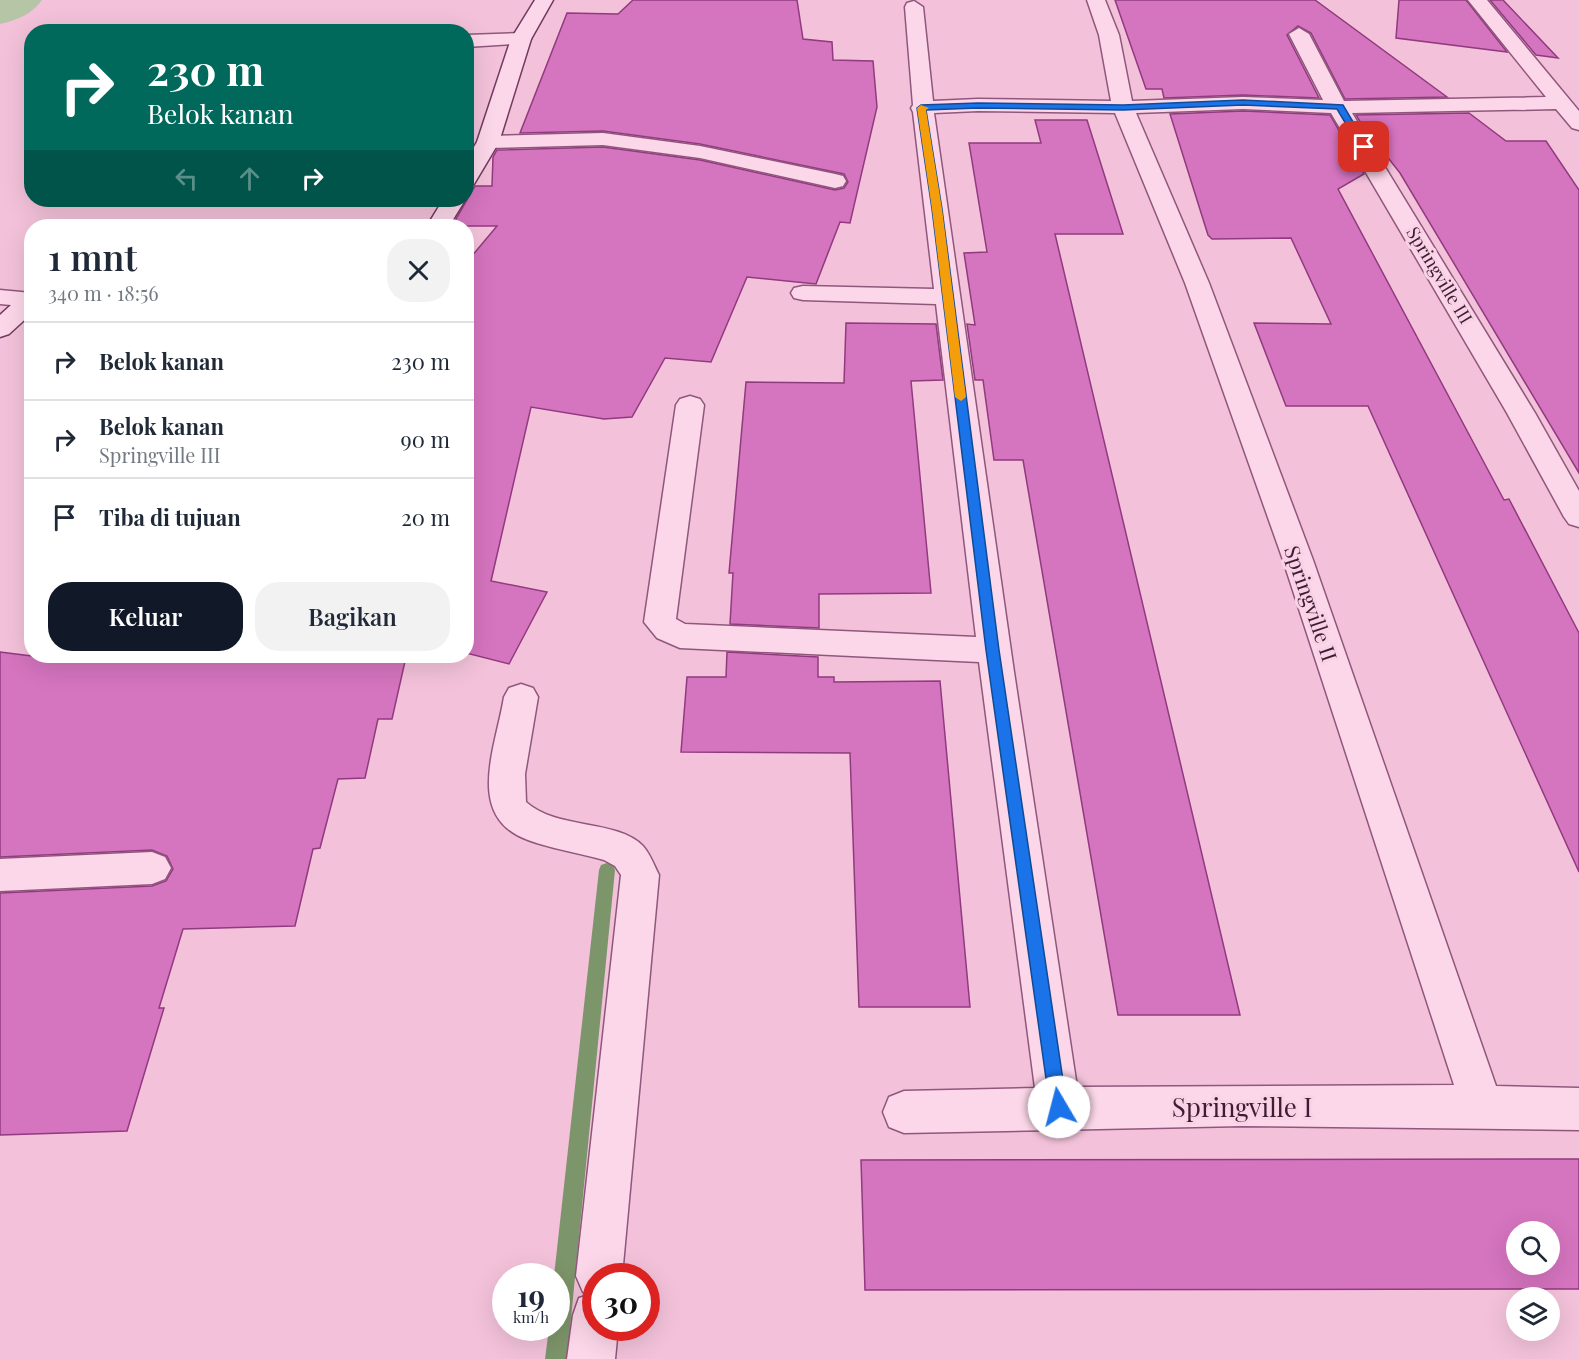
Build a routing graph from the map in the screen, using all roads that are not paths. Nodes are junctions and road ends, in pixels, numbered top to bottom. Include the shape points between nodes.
1 (544, 0) edge
2 (1096, 0) edge
3 (1477, 0) edge
4 (914, 7) dead end
5 (1299, 34) dead end
6 (522, 39) junction
7 (474, 41) edge
8 (1561, 103) junction
9 (1123, 107) junction
10 (1340, 107) junction
11 (921, 108) junction
12 (1579, 124) edge
13 (488, 142) junction
14 (474, 166) edge
15 (836, 181) dead end
16 (802, 293) dead end
17 (0, 297) edge
18 (947, 297) junction
19 (24, 299) edge
20 (24, 306) edge
21 (0, 329) edge
22 (690, 405) dead end
23 (1579, 517) edge
24 (993, 650) junction
25 (521, 697) dead end
26 (152, 868) dead end
27 (0, 875) edge
28 (1482, 1106) junction
29 (1059, 1107) junction
30 (1579, 1109) edge
31 (904, 1112) dead end
32 (600, 1263) edge
33 (593, 1341) edge
34 (591, 1359) edge

1 - 6 street
2 - 9 street, Springville II via 1109,35
3 - 8 street
4 - 11 street
5 - 10 street, Springville III
6 - 7 street
6 - 13 street
8 - 10 street
8 - 12 street
9 - 10 street via 1243,103
9 - 11 street
9 - 28 street, Springville II via 1197,283 1298,560
10 - 23 street, Springville III
11 - 18 street
13 - 14 street
13 - 15 street via 603,139 700,152
16 - 18 street
17 - 19 street
18 - 24 street
20 - 21 street
22 - 24 street via 660,622 669,630 680,636
24 - 29 street
25 - 32 street via 507,789 509,809 519,820 535,827 624,852 640,875
26 - 27 street
28 - 29 street, Springville I
28 - 30 street, Springville I
29 - 31 street, Springville I
33 - 34 street

